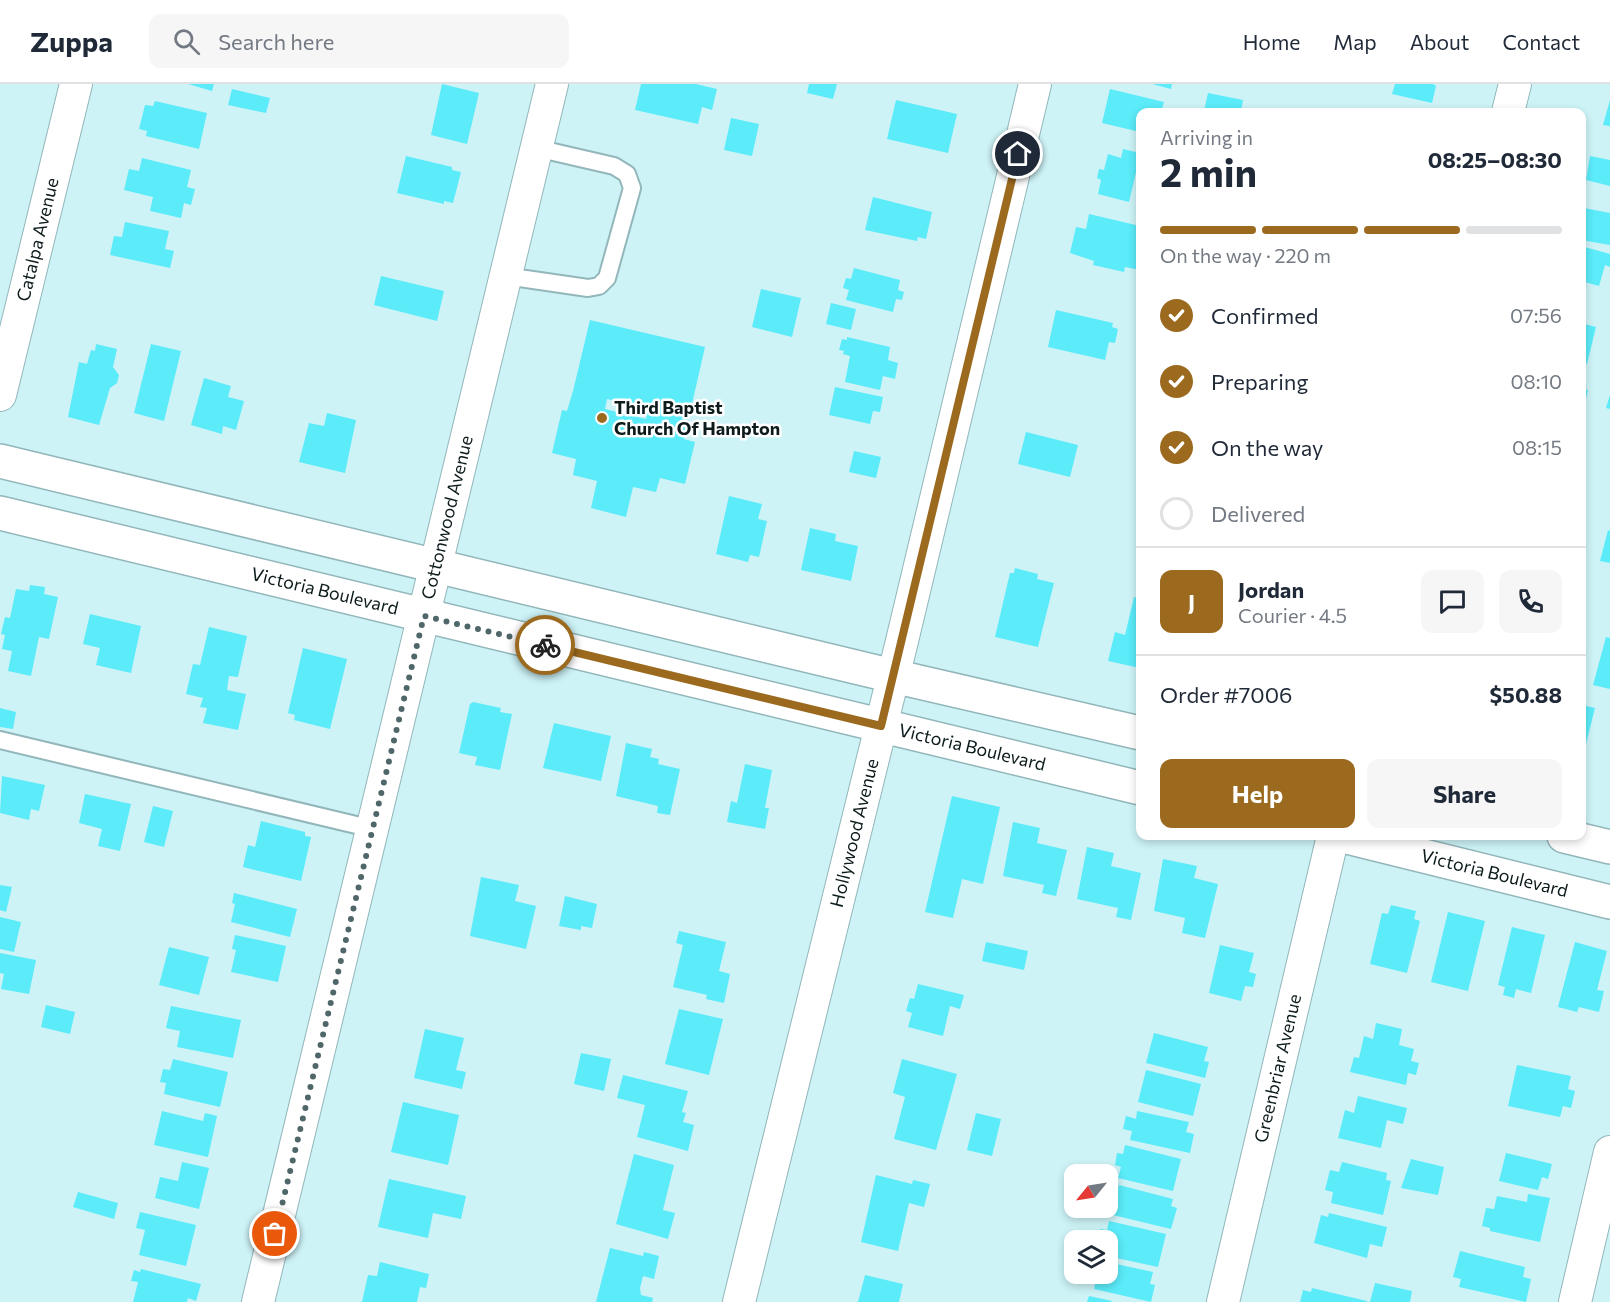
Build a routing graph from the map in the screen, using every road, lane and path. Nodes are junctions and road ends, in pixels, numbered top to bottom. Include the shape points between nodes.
1 (76, 84) edge
2 (552, 84) edge
3 (1035, 84) edge
4 (1515, 84) edge
5 (1509, 108) edge
6 (537, 148) junction
7 (506, 276) junction
8 (0, 395) edge
9 (0, 461) edge
10 (0, 513) edge
11 (436, 564) junction
12 (424, 616) junction
13 (893, 676) junction
14 (881, 726) junction
15 (1136, 732) edge
16 (0, 740) edge
17 (1136, 787) edge
18 (373, 829) junction
19 (1332, 840) edge
20 (1359, 840) edge
21 (1581, 840) edge
22 (1610, 847) edge
23 (1610, 902) edge
24 (1610, 1152) edge
25 (258, 1302) edge
26 (739, 1302) edge
27 (1222, 1302) edge
28 (1575, 1302) edge

1 - 8 street, Catalpa Avenue
2 - 6 street, Cottonwood Avenue
3 - 13 street, Hollywood Avenue
4 - 5 street
6 - 7 street, Cottonwood Avenue
6 - 7 lane via 614,166 627,174 632,188 606,278 599,286 588,288
7 - 11 street, Cottonwood Avenue
9 - 11 main road
10 - 12 main road, Victoria Boulevard
11 - 12 street, Cottonwood Avenue
11 - 13 main road
12 - 14 main road, Victoria Boulevard
12 - 18 street, Cottonwood Avenue
13 - 14 street, Hollywood Avenue
13 - 15 main road
14 - 17 main road, Victoria Boulevard
14 - 26 street, Hollywood Avenue
16 - 18 lane
18 - 25 street, Cottonwood Avenue
19 - 27 street, Greenbriar Avenue
20 - 23 main road, Victoria Boulevard
21 - 22 main road
24 - 28 street

